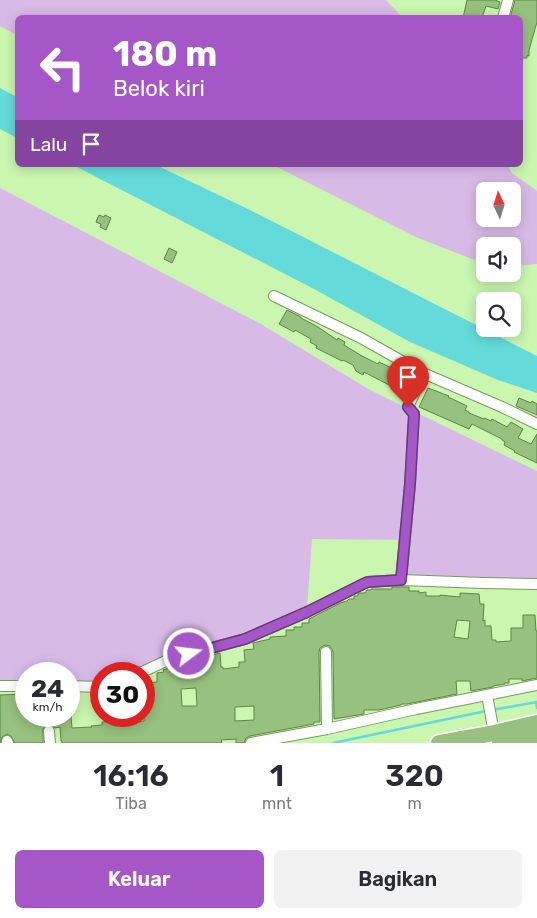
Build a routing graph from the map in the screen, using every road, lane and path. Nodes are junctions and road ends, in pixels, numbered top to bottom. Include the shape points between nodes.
1 (508, 0) edge
2 (504, 15) edge
3 (274, 296) dead end
4 (423, 373) junction
5 (537, 424) edge
6 (401, 580) junction
7 (537, 584) edge
8 (326, 652) dead end
9 (155, 666) edge
10 (537, 685) edge
11 (0, 686) edge
12 (15, 686) edge
13 (488, 699) junction
14 (537, 723) edge
15 (326, 730) junction
16 (49, 732) dead end
17 (495, 733) edge
18 (537, 735) edge
19 (271, 741) edge
20 (50, 743) edge
21 (250, 743) edge
22 (439, 743) edge

1 - 2 street
3 - 4 street via 361,338
4 - 5 street
4 - 6 street via 408,407 414,414
6 - 7 street
6 - 9 street via 368,582 245,639
8 - 15 street
10 - 13 street
11 - 12 street
13 - 15 street via 416,709
13 - 17 street
14 - 17 highway
15 - 19 street
16 - 20 street
17 - 18 highway
17 - 22 highway
19 - 21 street

